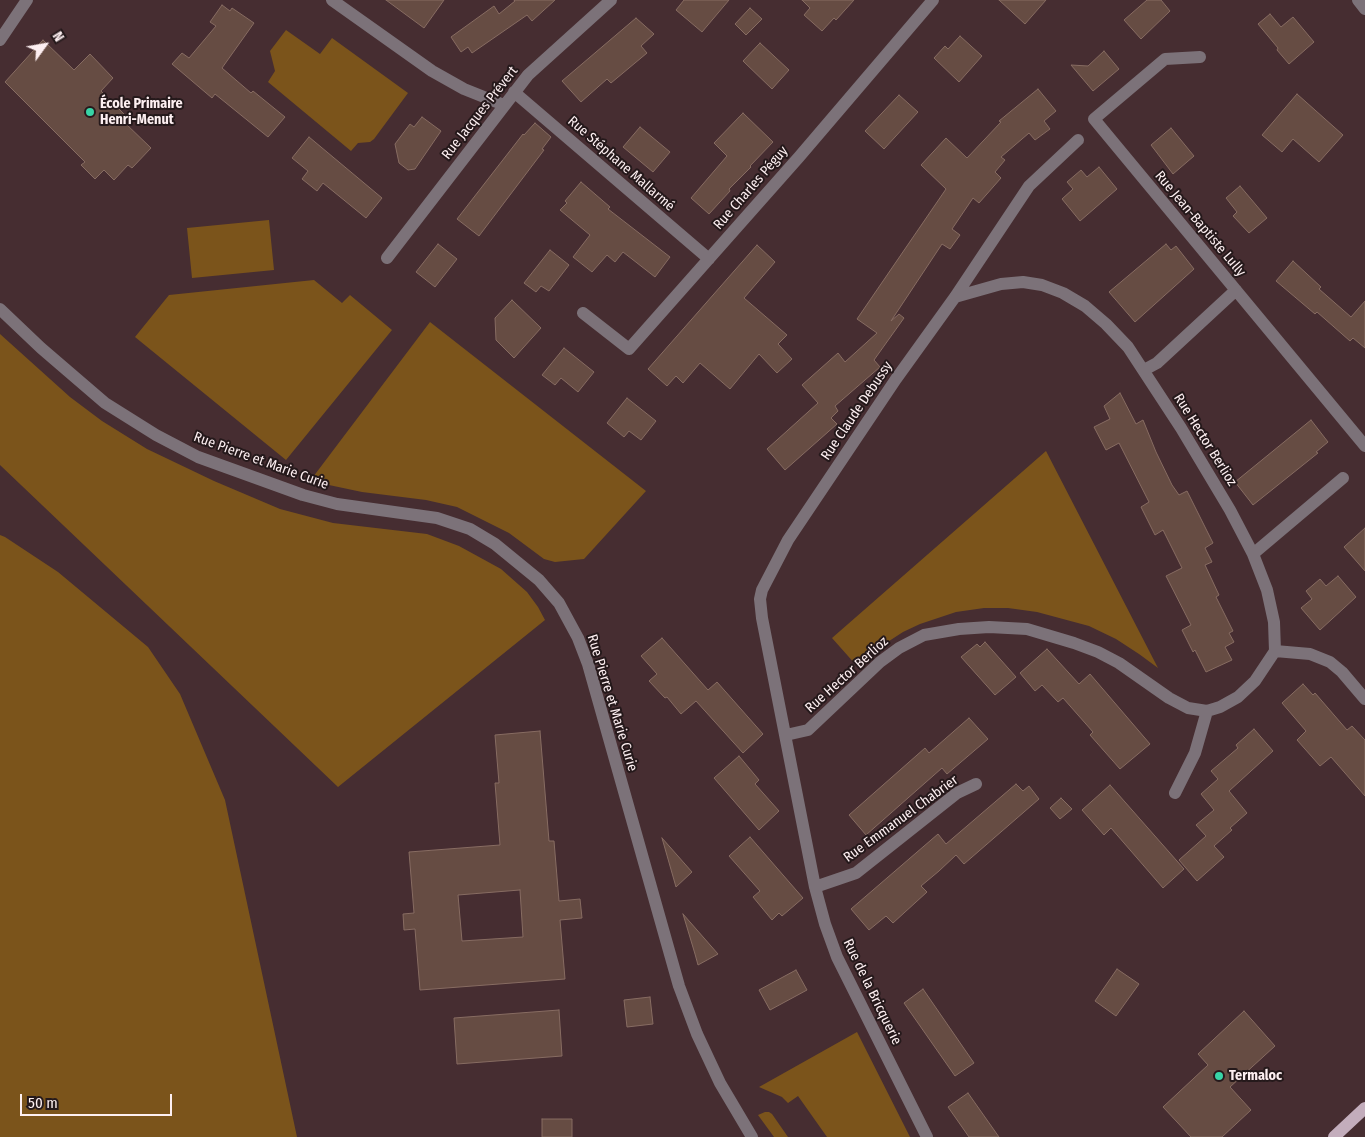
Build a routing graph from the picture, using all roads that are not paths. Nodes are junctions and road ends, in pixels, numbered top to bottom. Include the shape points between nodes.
1 (27, 0) edge
2 (332, 0) edge
3 (611, 0) edge
4 (933, 0) edge
5 (1358, 0) edge
6 (1365, 8) edge
7 (0, 40) edge
8 (1200, 57) dead end
9 (514, 92) junction
10 (504, 105) junction
11 (1078, 140) dead end
12 (387, 258) dead end
13 (709, 258) junction
14 (1236, 290) junction
15 (955, 297) junction
16 (0, 309) edge
17 (583, 313) dead end
18 (1144, 370) junction
19 (1365, 446) edge
20 (1343, 478) dead end
21 (1253, 554) junction
22 (1275, 651) junction
23 (1365, 699) edge
24 (1207, 711) junction
25 (786, 735) junction
26 (976, 784) dead end
27 (1175, 793) dead end
28 (815, 887) junction
29 (1365, 1108) edge
30 (752, 1137) edge
31 (927, 1137) edge
32 (1334, 1137) edge

1 - 7 street
2 - 10 street via 432,71 464,89
3 - 9 street, Rue Jacques Prévert via 528,75
4 - 13 street, Rue Charles Péguy
5 - 6 street
8 - 14 street, Rue Jean-Baptiste Lully via 1165,59 1094,119
9 - 10 street, Rue Jacques Prévert
9 - 13 street, Rue Stéphane Mallarmé
10 - 12 street, Rue Jacques Prévert
11 - 15 street, Rue Claude Debussy via 1028,186
13 - 17 street, Rue Charles Péguy via 629,349
14 - 18 street via 1157,363
14 - 19 street, Rue Jean-Baptiste Lully
15 - 18 street, Rue Hector Berlioz via 1001,284 1023,282 1056,290 1085,306 1106,324
15 - 25 street, Rue Claude Debussy via 788,540 762,590 762,618
16 - 30 street, Rue Pierre et Marie Curie via 105,403 198,457 303,495 338,504 437,518 470,529 495,544 539,580 559,604 588,664 678,986 712,1067
18 - 21 street, Rue Hector Berlioz via 1230,510
20 - 21 street
21 - 22 street, Rue Hector Berlioz via 1267,590 1274,622
22 - 23 street via 1310,654 1330,662
22 - 24 street via 1255,681 1238,697
24 - 25 street, Rue Hector Berlioz via 1188,708 1169,698 1098,652 1027,629 989,627 924,635 899,648 808,730
24 - 27 street via 1195,753
25 - 28 street, Rue de la Bricquerie
26 - 28 street, Rue Emmanuel Chabrier via 957,793 856,873
28 - 31 street, Rue de la Bricquerie via 837,956
29 - 32 main road

